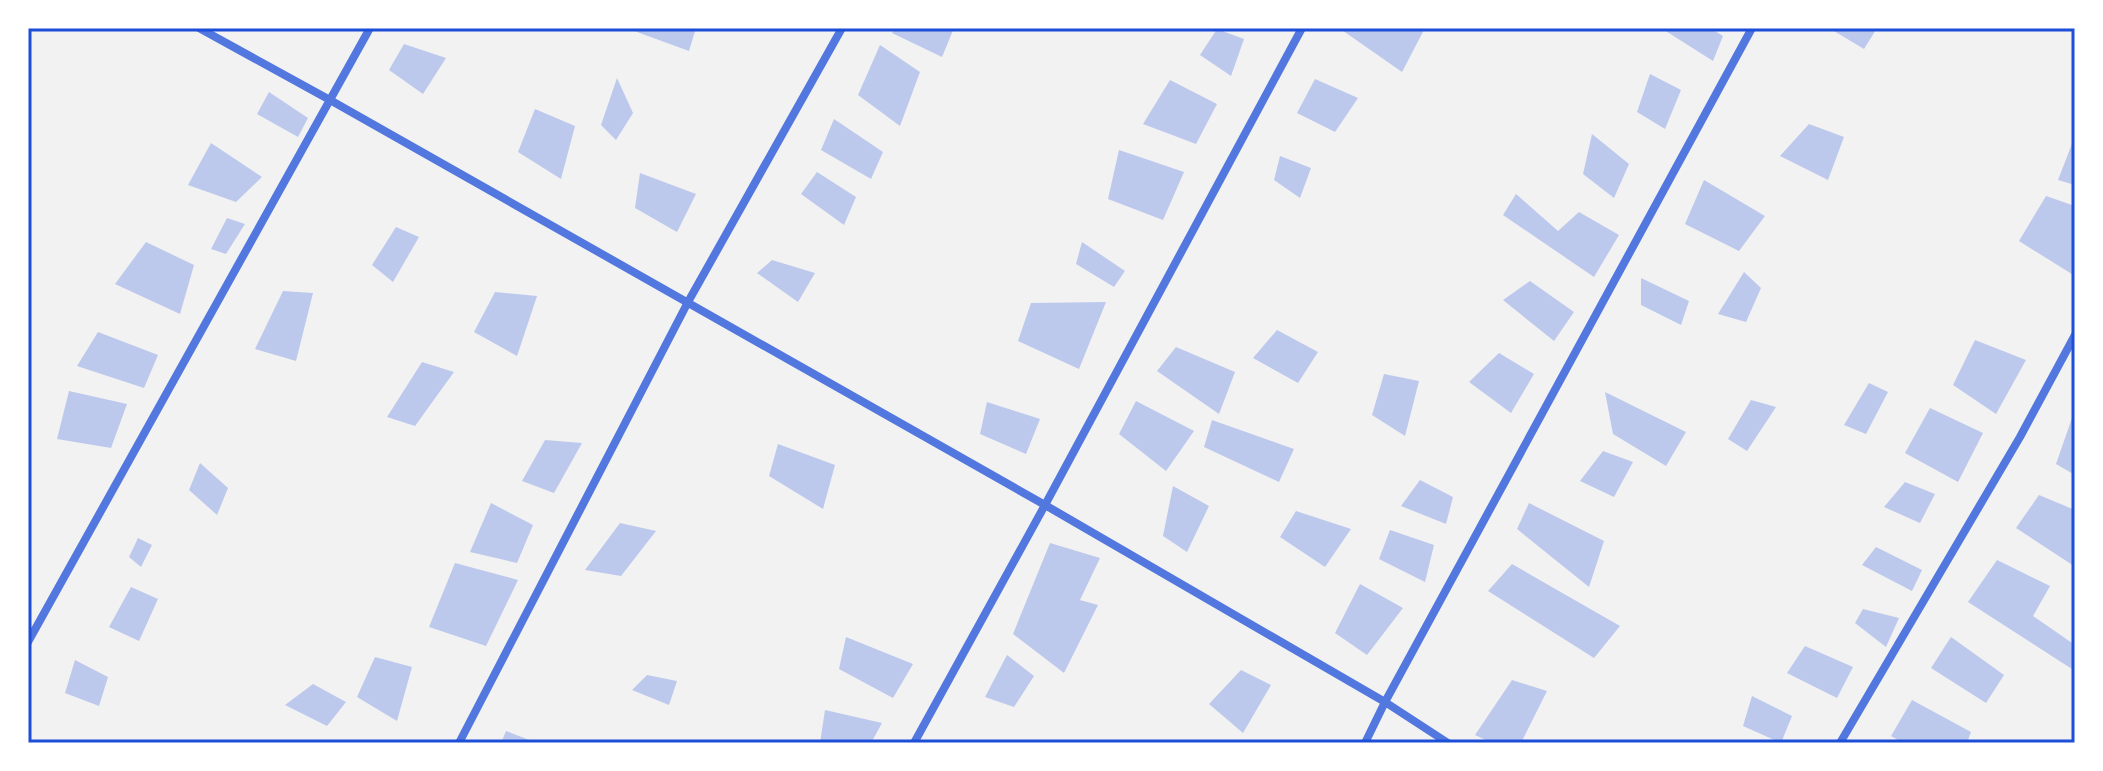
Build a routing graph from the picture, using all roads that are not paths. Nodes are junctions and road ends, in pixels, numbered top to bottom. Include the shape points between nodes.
1 (199, 28) edge
2 (370, 28) edge
3 (842, 28) edge
4 (1302, 28) edge
5 (1752, 28) edge
6 (330, 100) junction
7 (688, 302) junction
8 (2075, 335) edge
9 (1045, 505) junction
10 (28, 642) edge
11 (1385, 702) junction
12 (459, 743) edge
13 (914, 743) edge
14 (1365, 743) edge
15 (1448, 743) edge
16 (1840, 743) edge

1 - 6 street
2 - 6 street
3 - 7 street
4 - 9 street
5 - 11 street
6 - 7 street
6 - 10 street
7 - 9 street
7 - 12 street
8 - 16 street
9 - 11 street
9 - 13 street
11 - 14 street
11 - 15 street

